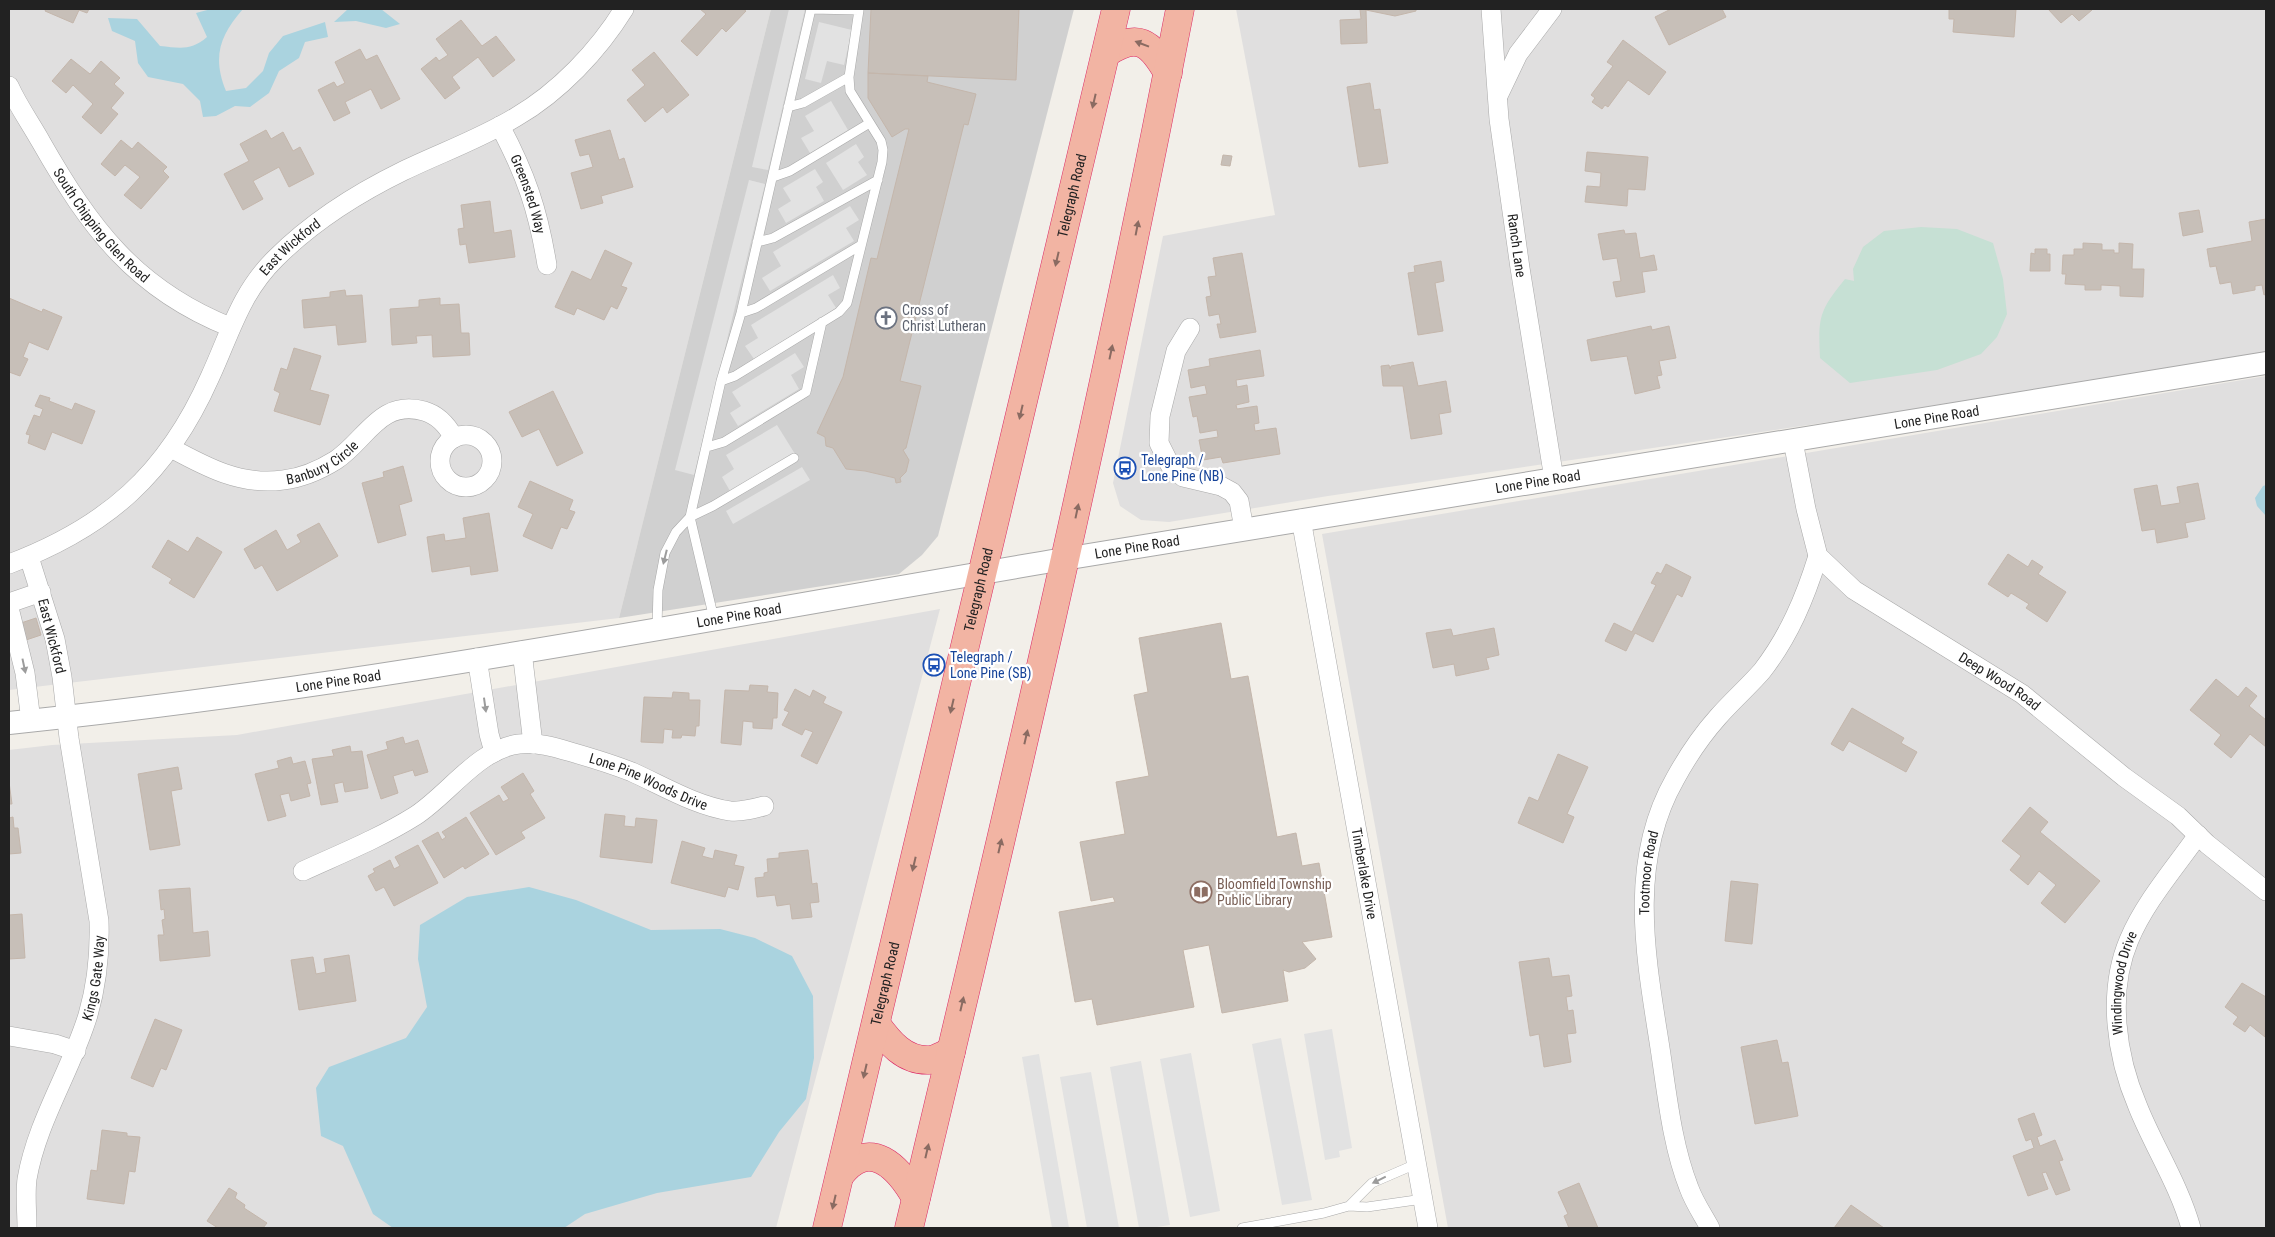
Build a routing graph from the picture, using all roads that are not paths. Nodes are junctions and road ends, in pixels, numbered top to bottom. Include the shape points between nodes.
1 (1116, 9) edge
2 (1180, 9) edge
3 (1491, 9) edge
4 (1552, 9) edge
5 (618, 11) edge
6 (1106, 53) junction
7 (1168, 73) junction
8 (849, 77) junction
9 (9, 86) edge
10 (1497, 97) junction
11 (788, 107) junction
12 (868, 124) junction
13 (500, 126) junction
14 (773, 177) junction
15 (878, 180) junction
16 (757, 242) junction
17 (860, 244) junction
18 (547, 265) dead end
19 (741, 312) junction
20 (822, 322) junction
21 (230, 327) junction
22 (1190, 328) dead end
23 (2266, 364) edge
24 (721, 380) junction
25 (454, 438) dead end
26 (1793, 441) junction
27 (708, 446) junction
28 (171, 448) junction
29 (794, 458) dead end
30 (1554, 479) junction
31 (690, 517) junction
32 (1301, 519) junction
33 (1244, 529) junction
34 (29, 556) junction
35 (1818, 556) junction
36 (1066, 559) junction
37 (9, 564) edge
38 (983, 573) junction
39 (41, 592) junction
40 (9, 603) edge
41 (9, 608) edge
42 (714, 619) junction
43 (657, 628) junction
44 (522, 651) junction
45 (477, 658) junction
46 (66, 718) junction
47 (31, 721) junction
48 (9, 723) edge
49 (533, 744) junction
50 (494, 752) junction
51 (764, 806) dead end
52 (2198, 835) junction
53 (303, 871) dead end
54 (2266, 891) edge
55 (876, 1024) junction
56 (9, 1036) edge
57 (76, 1051) junction
58 (951, 1052) junction
59 (1416, 1164) junction
60 (840, 1175) junction
61 (916, 1198) junction
62 (1423, 1199) junction
63 (1349, 1206) junction
64 (27, 1228) edge
65 (827, 1228) edge
66 (909, 1228) edge
67 (1242, 1228) edge
68 (1428, 1228) edge
69 (1710, 1228) edge
70 (2191, 1228) edge

1 - 6 highway, Telegraph Road
2 - 7 highway
3 - 10 street, Ranch Lane
4 - 10 street via 1518,54
5 - 13 street, East Wickford via 597,47 575,70 532,106
7 -> 6 highway via 1152,49 1141,42 1122,43
6 -> 38 highway, Telegraph Road
36 -> 7 highway
8 - 11 lane via 803,104
8 - 11 lane via 859,10 812,9
8 - 12 lane via 850,91
9 - 21 street, South Chipping Glen Road via 68,189 109,245 157,287 201,316
10 - 30 street, Ranch Lane
11 - 14 lane
12 - 14 lane via 790,171
12 - 15 lane via 883,150
13 - 18 street, Greensted Way via 529,187
13 - 21 street, East Wickford via 401,172 303,234 260,275
14 - 16 lane
15 - 16 lane via 773,238
15 - 17 lane
16 - 19 lane
17 - 19 lane via 756,308
17 - 20 lane via 847,302 839,312
19 - 24 lane
20 - 24 lane via 735,376
20 - 27 lane via 806,392 724,442
21 - 28 street, East Wickford via 210,377
22 - 33 street via 1176,351 1160,416 1159,443 1170,465 1183,477 1221,486 1232,492 1239,501
23 - 26 street, Lone Pine Road
24 - 27 lane
25 - 28 street, Banbury Circle via 442,420 429,413 400,409 386,414 336,460 318,470 291,479 263,482 223,474
26 - 30 street, Lone Pine Road
26 - 35 street
27 - 31 lane
28 - 34 street, East Wickford via 107,514 70,538
29 - 31 lane
30 - 32 street, Lone Pine Road
31 - 42 lane
31 -> 43 lane via 676,532 665,553 658,590
32 - 33 street, Lone Pine Road
32 - 59 street, Timberlake Drive
33 - 36 street, Lone Pine Road
34 - 37 street, East Wickford
34 - 39 street, East Wickford
35 - 52 street, Deep Wood Road via 1854,590 2022,694
35 - 69 street, Tootmoor Road via 1807,594 1781,643 1761,672 1704,734 1674,780 1648,851 1643,908 1652,1001 1680,1160 1689,1189
36 - 38 street, Lone Pine Road
58 -> 36 highway
38 - 42 street, Lone Pine Road
38 -> 55 highway, Telegraph Road
39 - 40 street
39 - 46 street, East Wickford via 55,640
41 -> 47 street via 25,673
42 - 43 street, Lone Pine Road
43 - 44 street, Lone Pine Road
44 - 45 street, Lone Pine Road
44 - 49 street
45 - 46 street, Lone Pine Road via 257,693
45 -> 50 street
46 - 47 street, Lone Pine Road
46 - 57 street, Kings Gate Way via 97,912 99,947 93,994
47 - 48 street, Lone Pine Road
49 - 50 street, Lone Pine Woods Drive via 506,746
49 - 51 street, Lone Pine Woods Drive via 616,766 704,804 731,811 748,811
50 - 53 street, Lone Pine Woods Drive via 480,760 417,815
52 - 54 street, Deep Wood Road
52 - 70 street, Windingwood Drive via 2154,897 2129,941 2119,971 2116,1010 2126,1076
55 - 58 highway via 890,1043 913,1058 930,1060
55 -> 60 highway, Telegraph Road
56 - 57 street
57 - 64 street, Kings Gate Way via 37,1140 27,1181
61 -> 58 highway
59 - 62 street, Timberlake Drive
59 -> 63 lane via 1372,1183
60 - 61 highway via 855,1161 879,1158 897,1170
60 -> 65 highway, Telegraph Road
61 - 66 highway
62 - 63 lane via 1367,1207
62 - 68 street, Timberlake Drive
63 - 67 lane

